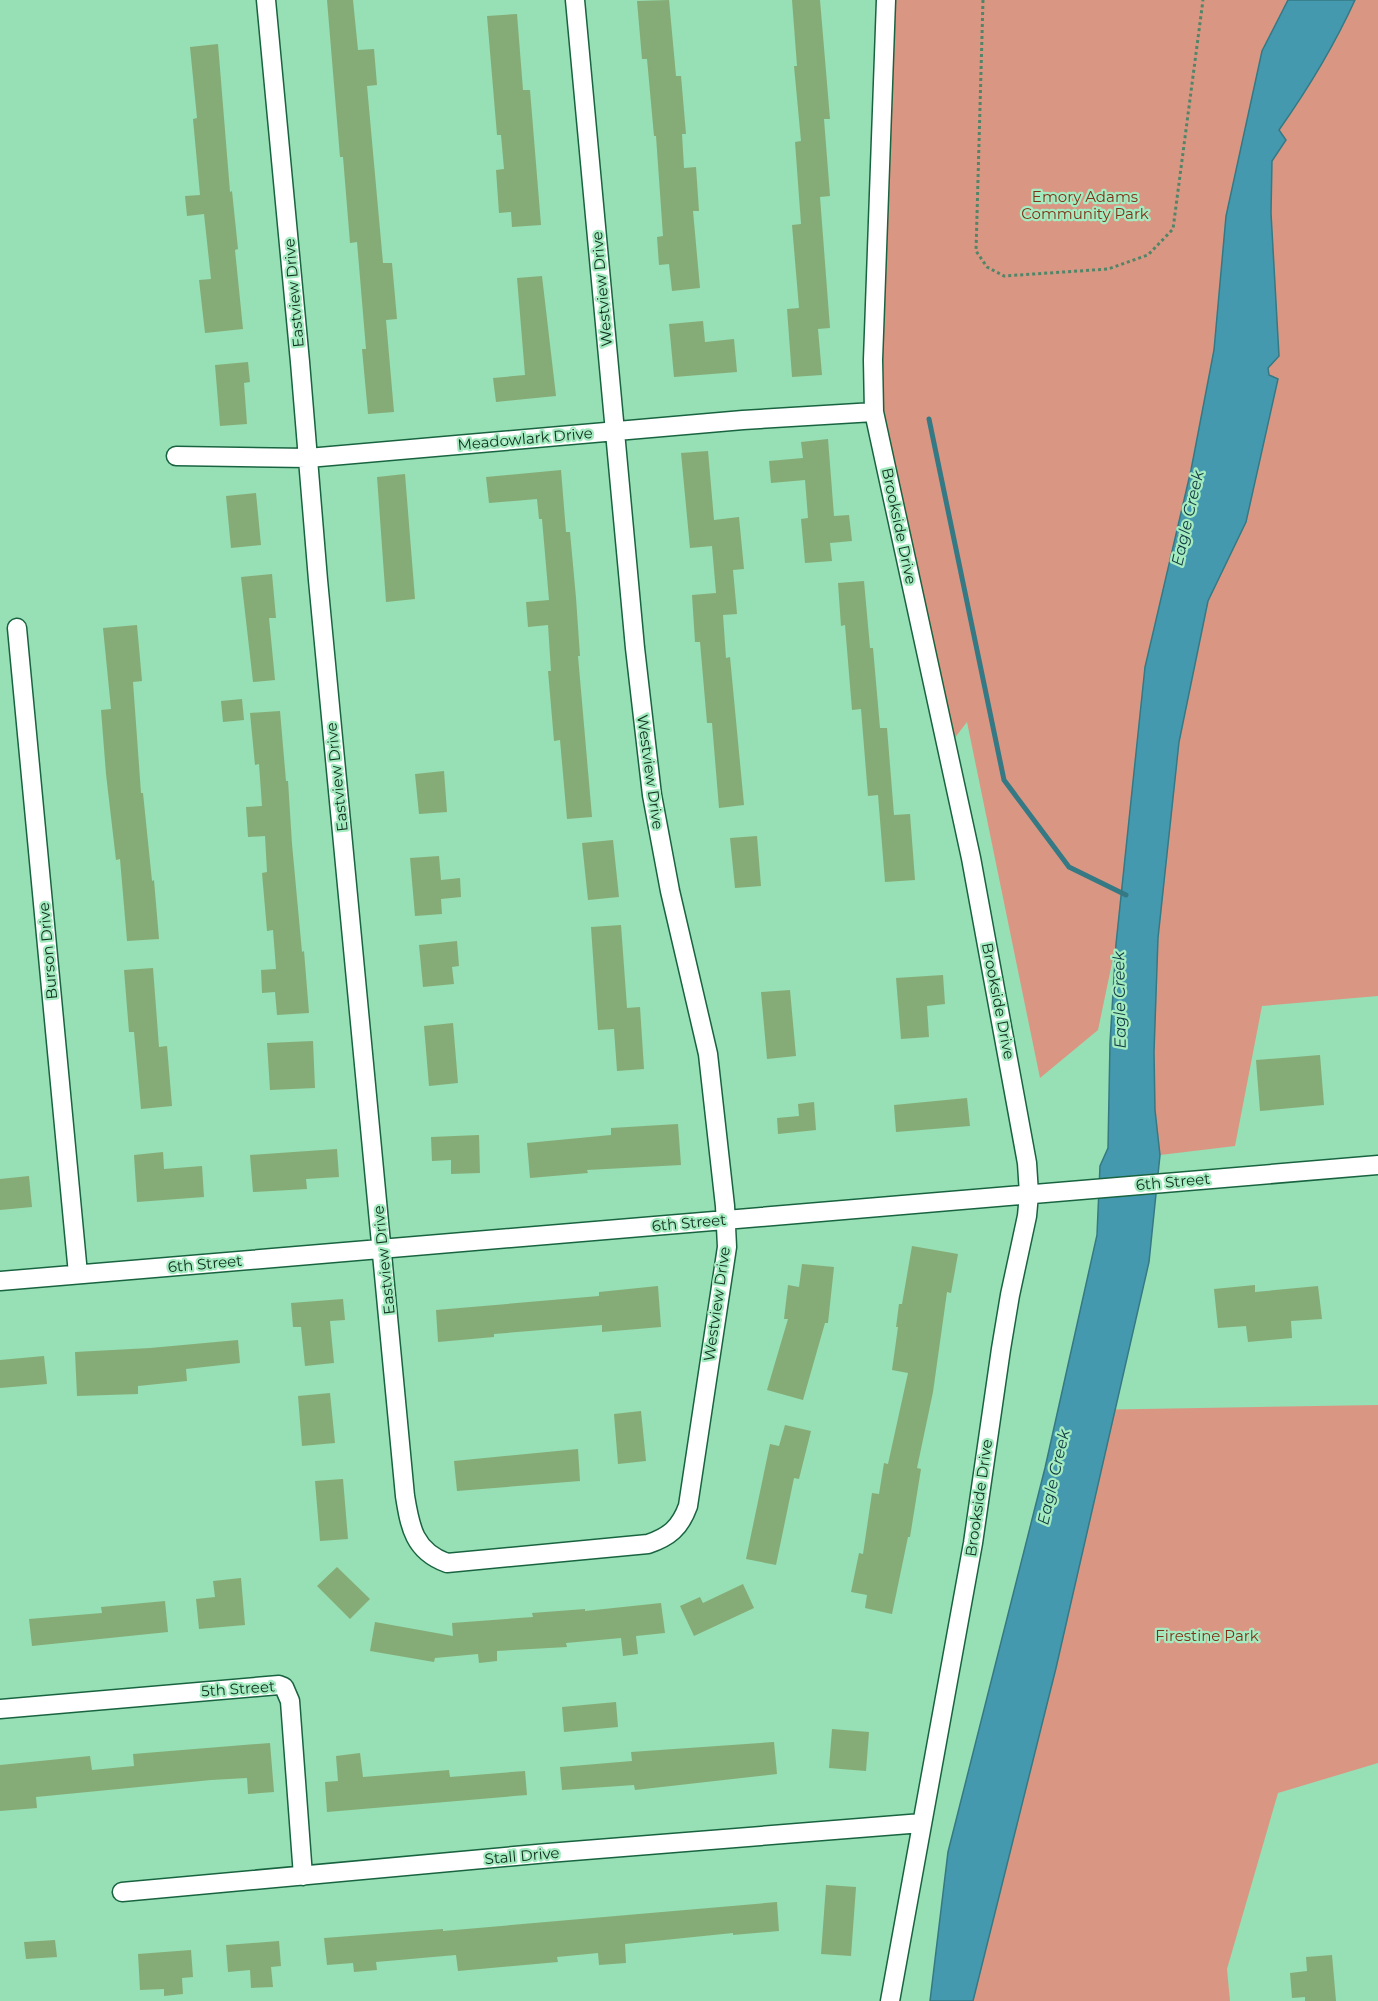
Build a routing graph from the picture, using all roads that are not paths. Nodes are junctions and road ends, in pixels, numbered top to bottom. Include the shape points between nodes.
1 (266, 0) edge
2 (575, 0) edge
3 (886, 0) edge
4 (874, 412) junction
5 (614, 431) junction
6 (176, 456) dead end
7 (308, 458) junction
8 (17, 628) dead end
9 (1378, 1165) edge
10 (1029, 1194) junction
11 (726, 1219) junction
12 (383, 1249) junction
13 (78, 1274) junction
14 (0, 1281) edge
15 (424, 1549) joint
16 (0, 1709) edge
17 (922, 1823) junction
18 (303, 1876) junction
19 (122, 1892) dead end
20 (890, 2001) edge

1 - 7 street, Eastview Drive
2 - 5 street, Westview Drive
3 - 4 street, Brookside Drive
4 - 5 street, Meadowlark Drive
4 - 10 street, Brookside Drive via 971,858 1028,1163
5 - 7 street, Meadowlark Drive
5 - 11 street, Westview Drive via 652,795 667,880 708,1054
6 - 7 street, Meadowlark Drive
7 - 12 street, Eastview Drive
8 - 13 street, Burson Drive
9 - 10 street, 6th Street
10 - 11 street, 6th Street
10 - 17 street, Brookside Drive via 1000,1349 973,1543
11 - 12 street, 6th Street
11 - 15 street, Westview Drive via 727,1247 688,1506 672,1533 648,1544 447,1563
12 - 13 street, 6th Street
12 - 15 street, Eastview Drive via 405,1496 414,1535
13 - 14 street, 6th Street
16 - 18 street, 5th Street via 284,1687 290,1701
17 - 18 street, Stall Drive
17 - 20 street, Brookside Drive
18 - 19 street, Stall Drive

